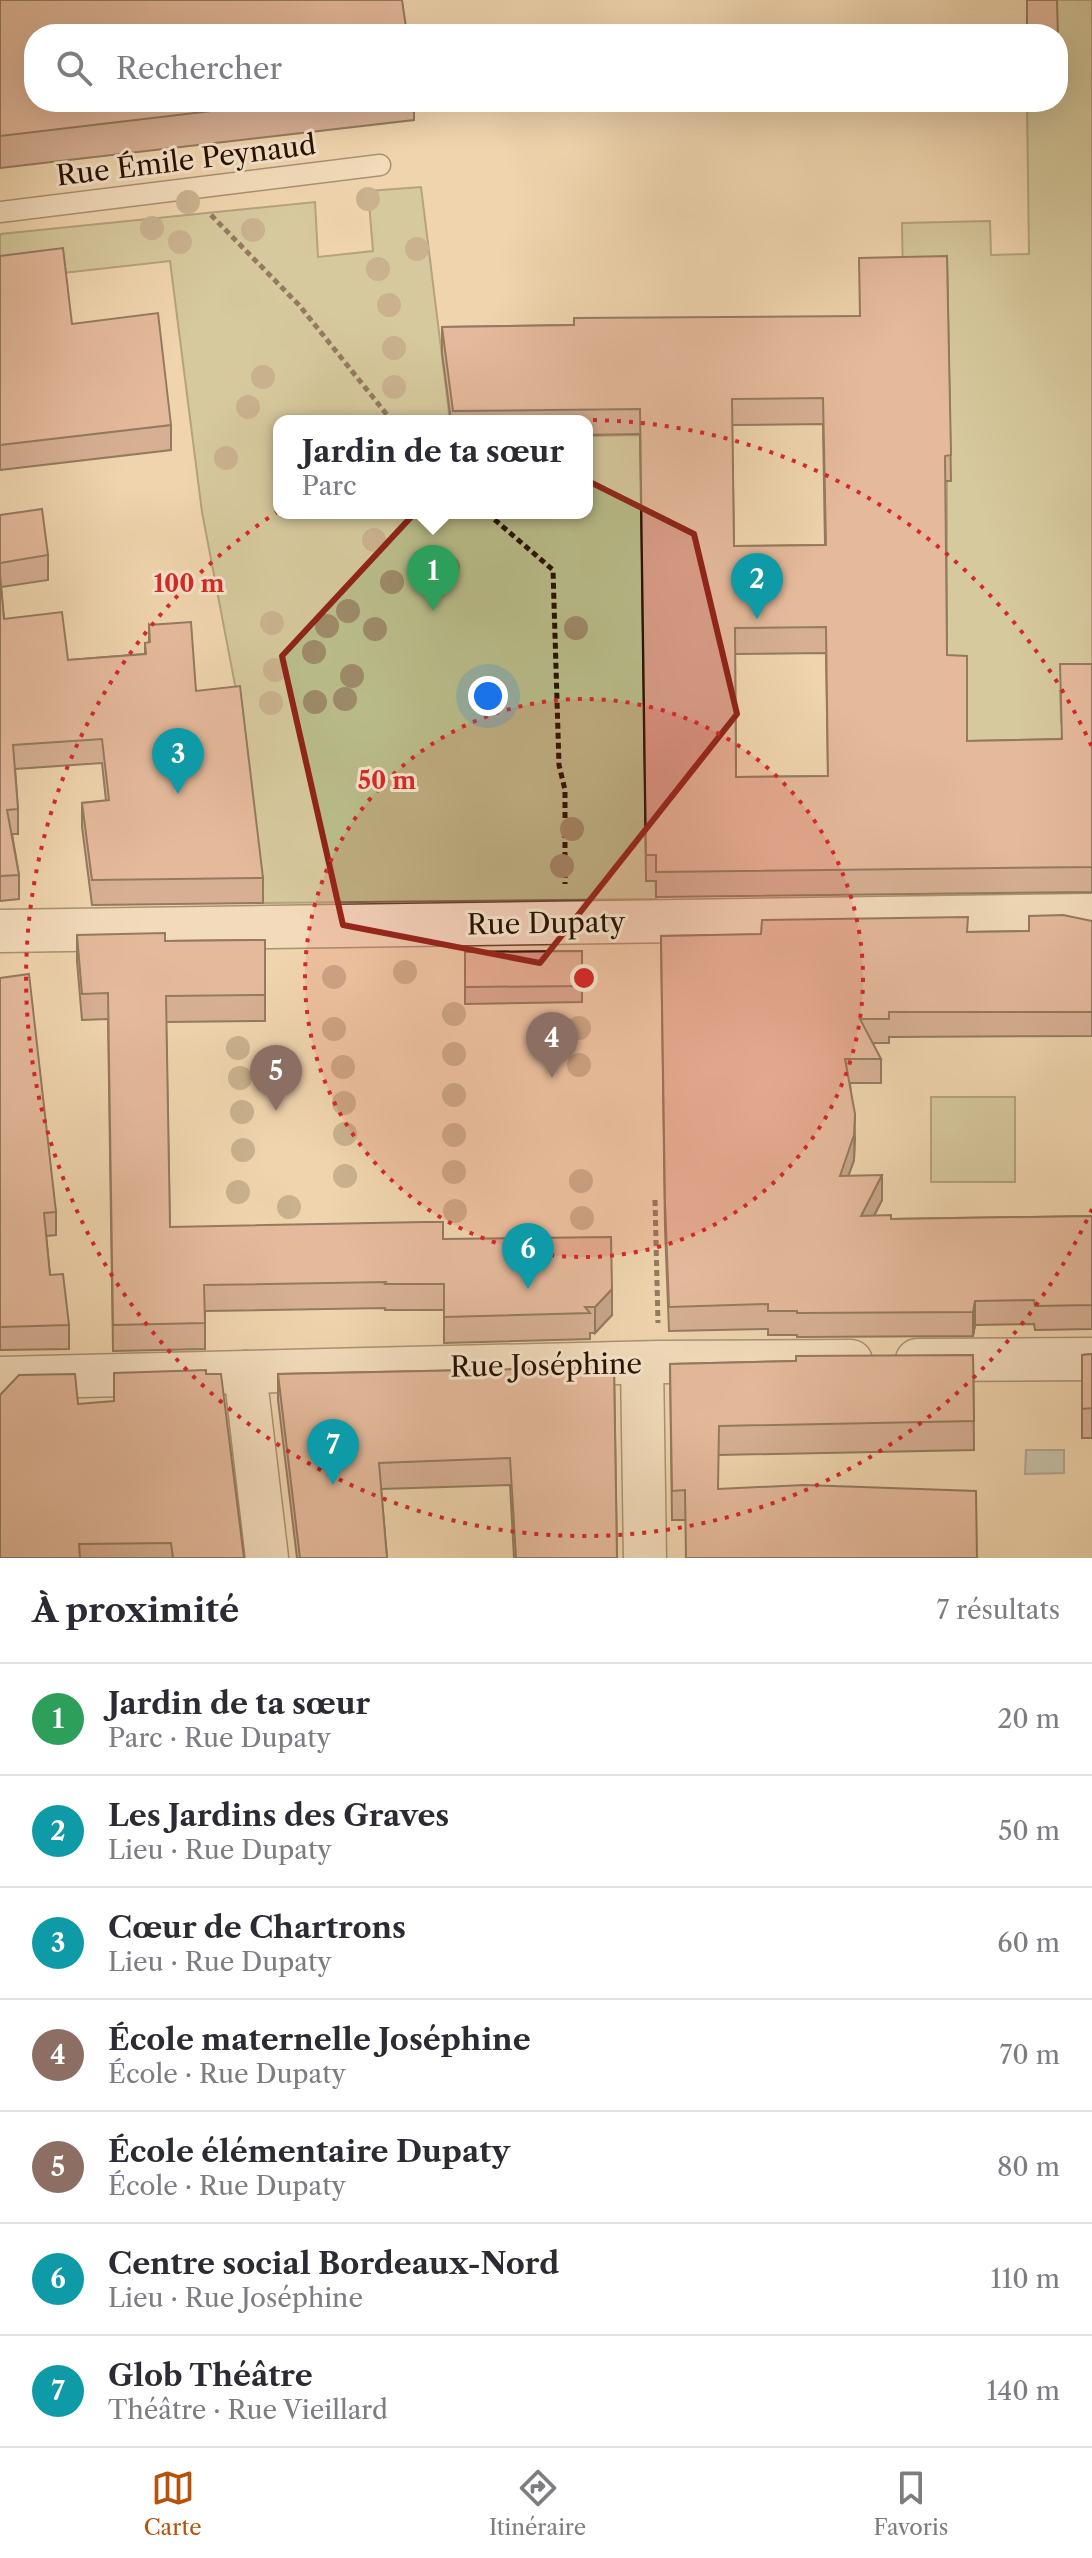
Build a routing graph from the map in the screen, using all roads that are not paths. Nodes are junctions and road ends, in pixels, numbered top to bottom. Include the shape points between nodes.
1 (380, 165) dead end
2 (0, 212) edge
3 (1092, 915) edge
4 (0, 931) edge
5 (1092, 1359) edge
6 (651, 1363) junction
7 (245, 1372) junction
8 (0, 1378) edge
9 (267, 1558) edge
10 (645, 1558) edge

1 - 2 lane, Rue Émile Peynaud
3 - 4 street, Rue Dupaty
5 - 6 street, Rue Joséphine
6 - 7 street, Rue Joséphine
6 - 10 street
7 - 8 street, Rue Joséphine
7 - 9 street

